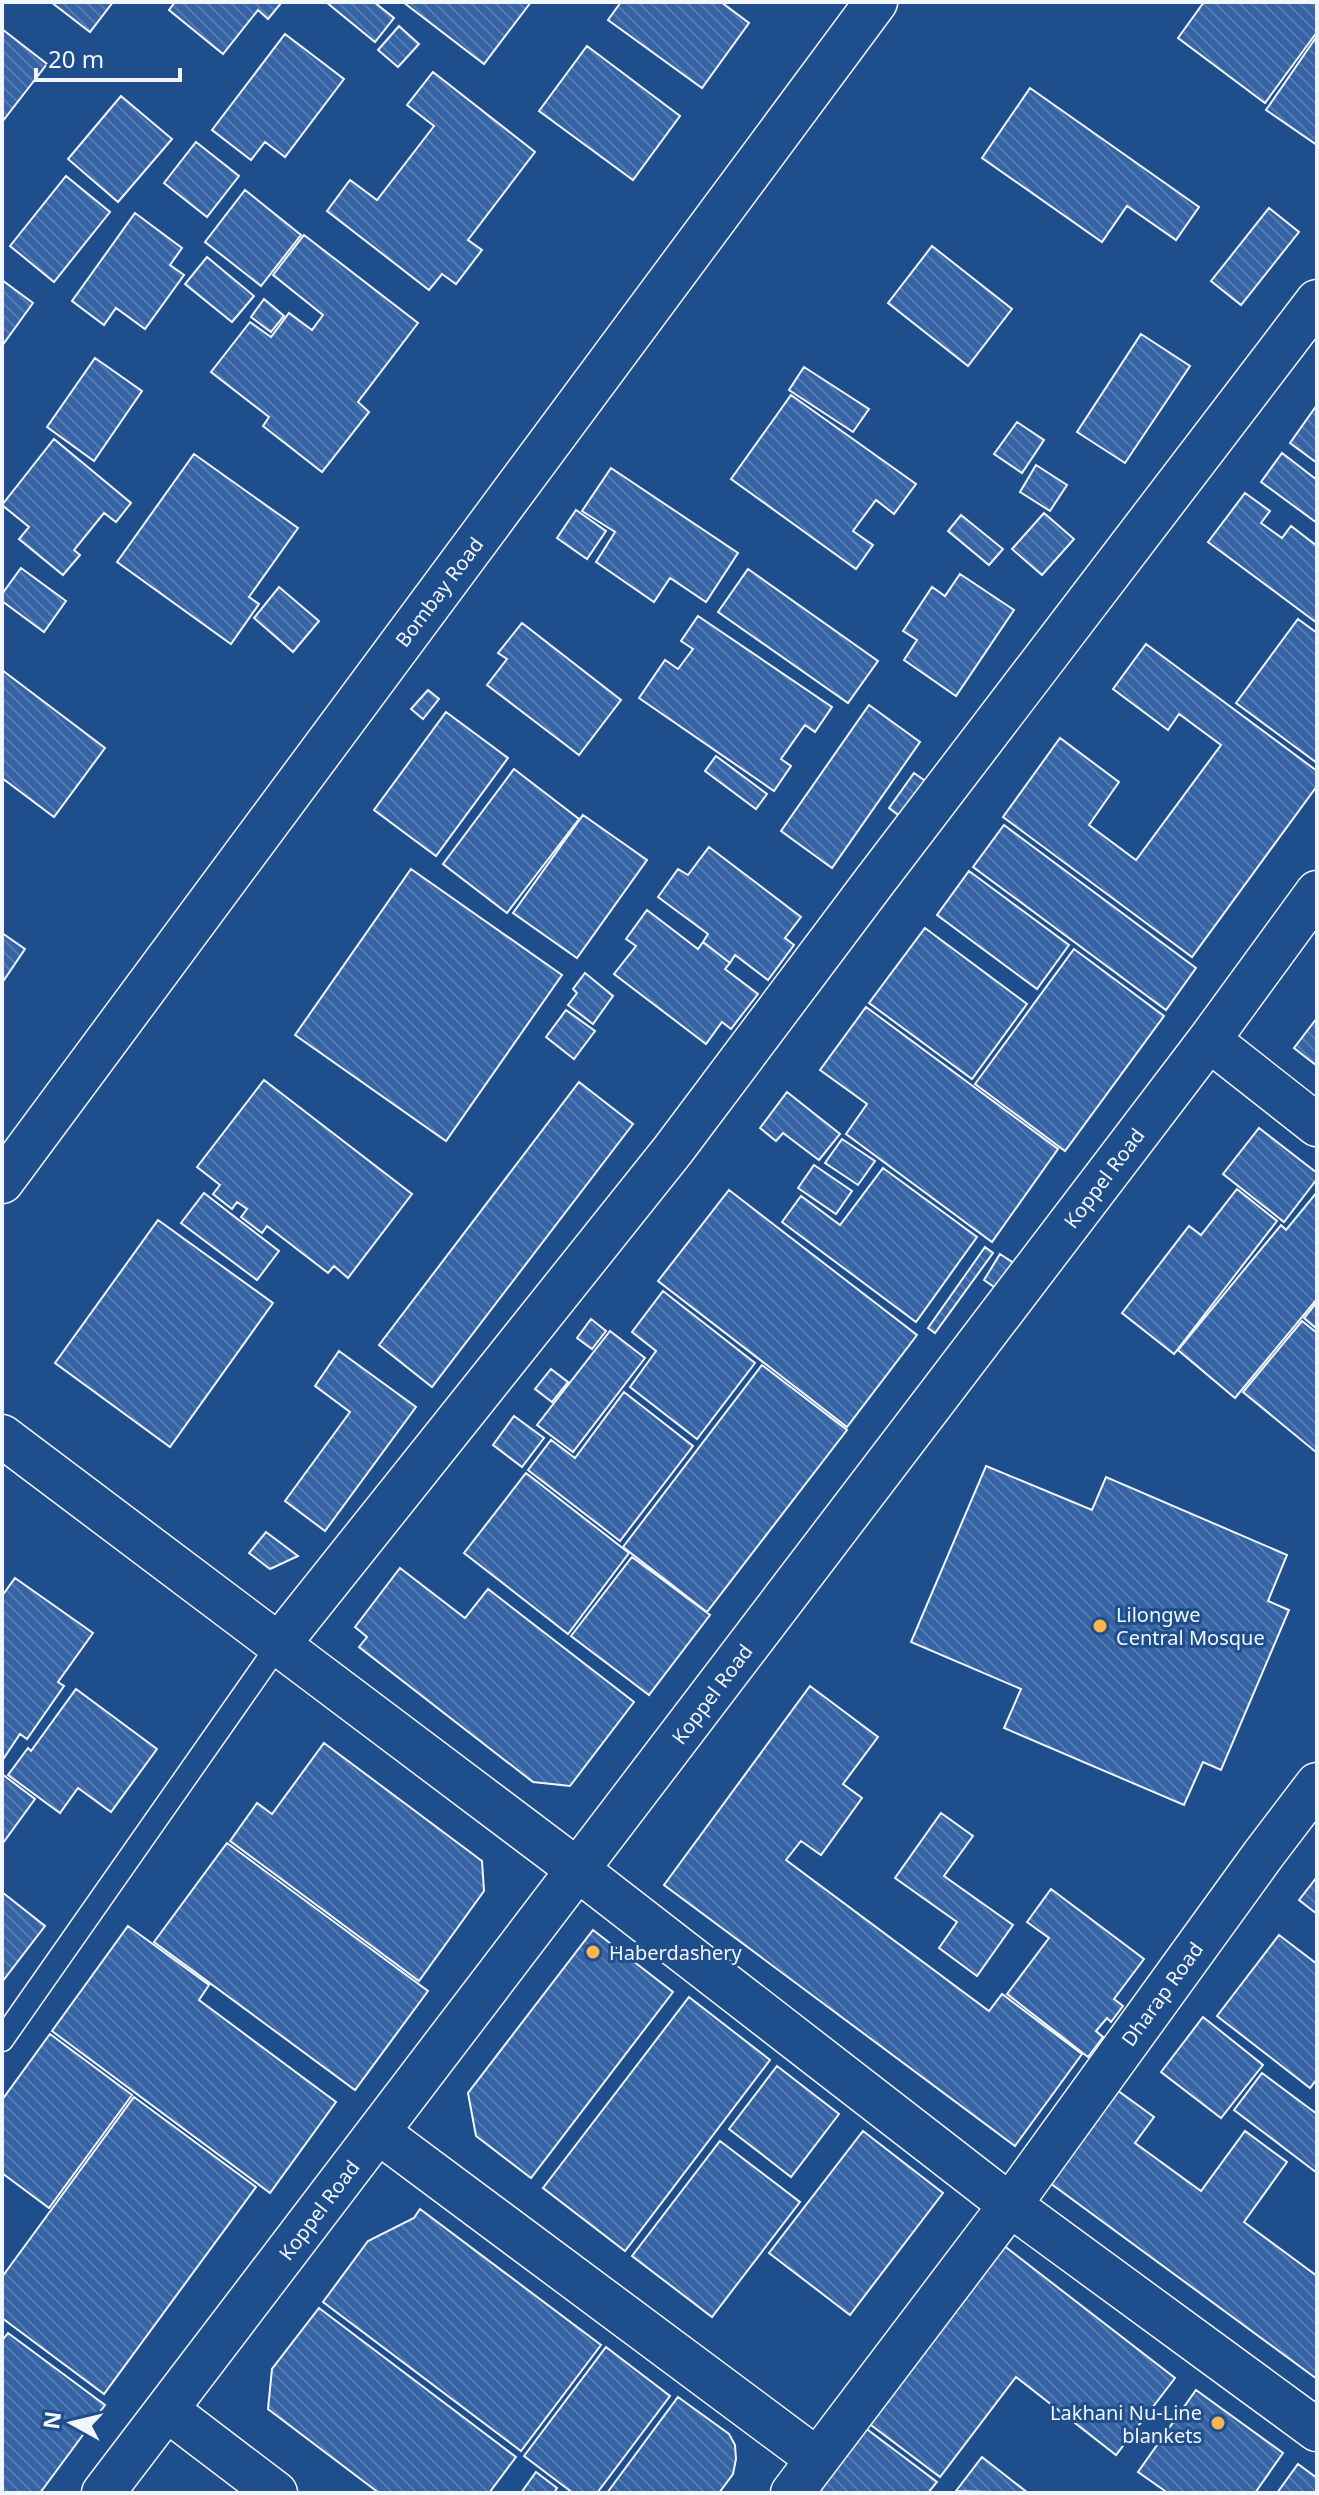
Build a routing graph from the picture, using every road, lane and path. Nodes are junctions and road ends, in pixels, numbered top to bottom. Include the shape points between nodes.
1 (876, 2) edge
2 (1317, 301) edge
3 (1317, 892) edge
4 (1209, 1040) junction
5 (1317, 1125) edge
6 (2, 1182) edge
7 (2, 1436) edge
8 (279, 1644) junction
9 (1317, 1784) edge
10 (578, 1870) junction
11 (2, 2040) edge
12 (378, 2132) junction
13 (1010, 2205) junction
14 (167, 2410) junction
15 (1317, 2430) edge
16 (817, 2459) junction
17 (103, 2493) edge
18 (276, 2493) edge
19 (792, 2493) edge

1 - 6 street, Bombay Road
2 - 8 street via 673,1150
3 - 4 street, Koppel Road
4 - 5 street
4 - 10 street, Koppel Road
7 - 8 street
8 - 10 street
8 - 11 lane
9 - 13 street, Dharap Road
10 - 12 street, Koppel Road
10 - 13 street
12 - 14 street, Koppel Road
12 - 16 street
13 - 15 street
13 - 16 street, Dharap Road
14 - 17 street, Koppel Road
14 - 18 street
16 - 19 street, Dharap Road

